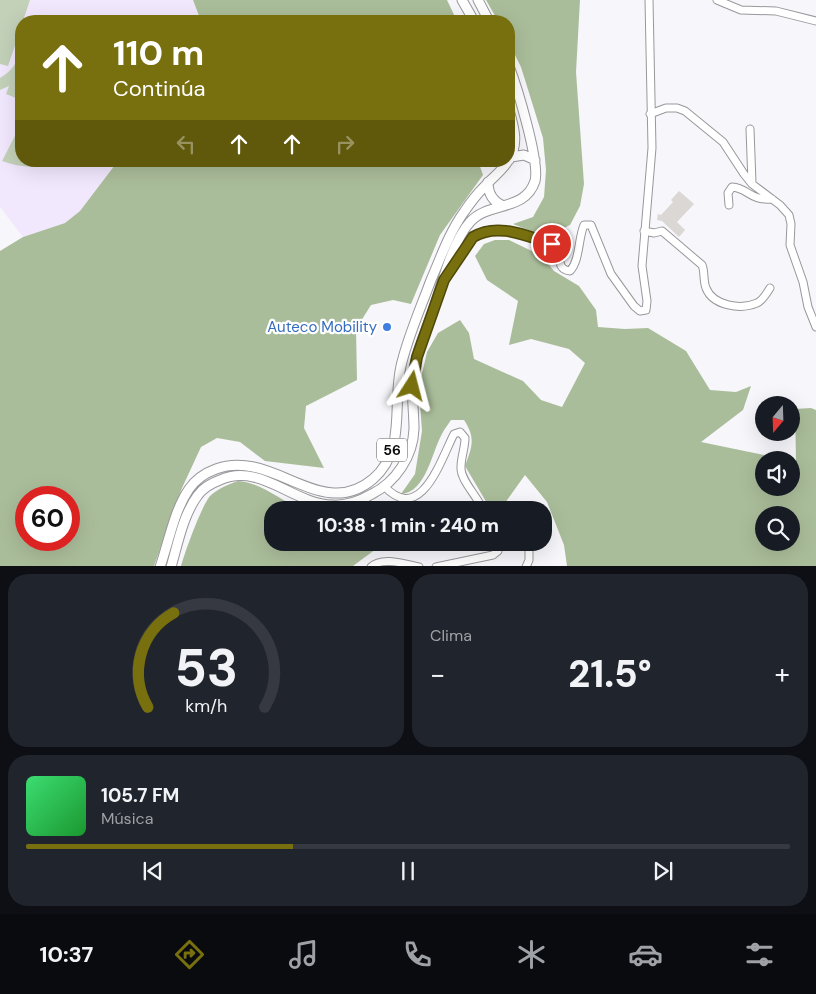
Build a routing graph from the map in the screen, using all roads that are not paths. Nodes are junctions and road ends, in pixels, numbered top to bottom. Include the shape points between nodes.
1 (462, 0) edge
2 (478, 0) edge
3 (650, 0) edge
4 (717, 0) edge
5 (471, 15) edge
6 (486, 15) edge
7 (815, 22) edge
8 (515, 88) edge
9 (650, 114) junction
10 (750, 129) dead end
11 (515, 158) edge
12 (535, 160) junction
13 (504, 167) edge
14 (488, 182) junction
15 (752, 184) junction
16 (772, 199) junction
17 (729, 205) dead end
18 (504, 206) junction
19 (644, 231) junction
20 (444, 280) junction
21 (770, 288) dead end
22 (816, 327) edge
23 (384, 486) junction
24 (479, 501) edge
25 (498, 551) edge
26 (530, 551) edge
27 (160, 566) edge
28 (171, 566) edge
29 (371, 566) edge
30 (419, 566) edge
31 (436, 566) edge
32 (526, 566) edge

1 - 5 main road
2 - 6 main road
3 - 9 street
4 - 7 street via 741,10 776,11
8 - 12 main road, 56
9 - 15 street via 672,108 685,111 724,142
9 - 19 street via 652,148
10 - 15 street
11 - 12 main road via 524,155
12 - 18 main road, 56 via 535,180 529,194 517,203
13 - 14 main road, 56
14 - 18 main road via 490,195
14 - 27 main road, 56 via 456,225 423,301 402,362 398,380 396,439 382,471 360,487 332,493 249,465 229,465 208,472 188,491
15 - 16 street
16 - 17 street via 756,198 732,187 728,193
16 - 22 street via 788,215 790,245
18 - 20 main road, 56 via 484,212 470,223 460,237
19 - 20 street via 642,266 647,301 643,311 634,306 612,274 591,225 584,225 580,233 574,266 570,271 562,268 559,251 552,244 506,230 490,230 473,237
19 - 21 street via 662,231 702,265 705,287 723,304 743,306 759,302
20 - 23 main road, 56 via 414,367 414,430 408,454 394,477
23 - 24 street via 402,498 417,496 437,471 454,434 460,432 465,442 460,467
23 - 28 main road, 56 via 350,504 332,505 312,501 267,481 238,475 223,479 198,494
25 - 31 street via 493,555
26 - 32 street
29 - 30 street via 389,561

